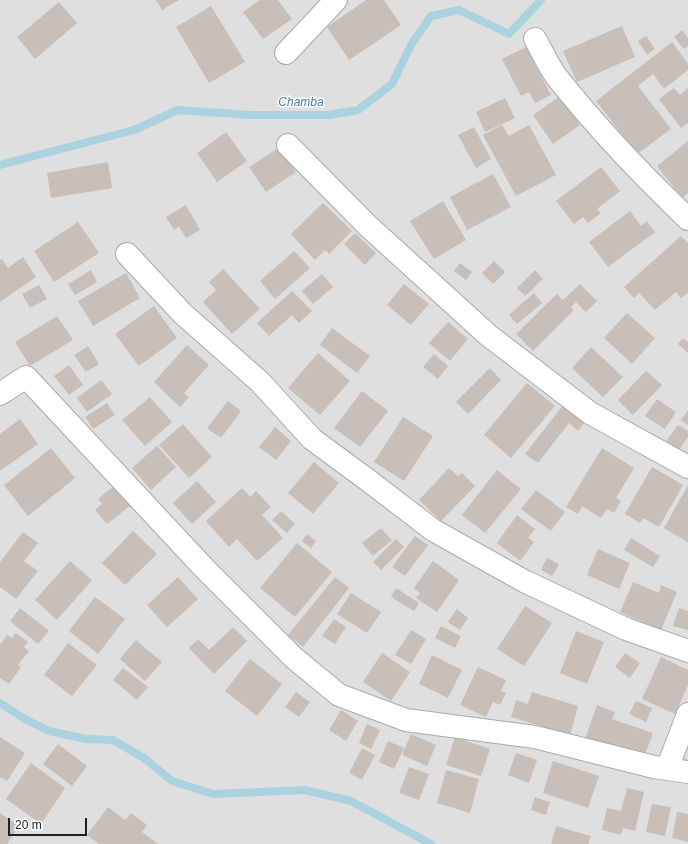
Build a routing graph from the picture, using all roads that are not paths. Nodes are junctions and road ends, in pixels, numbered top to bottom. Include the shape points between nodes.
1 (336, 0) edge
2 (535, 39) dead end
3 (286, 53) dead end
4 (288, 145) dead end
5 (688, 219) edge
6 (127, 254) dead end
7 (0, 394) edge
8 (688, 467) edge
9 (688, 651) edge
10 (688, 714) edge
11 (667, 769) junction
12 (688, 772) edge

1 - 3 street
2 - 5 street via 555,75 609,139
4 - 8 street via 368,226 488,335 590,413
6 - 9 street via 183,314 260,382 312,439 433,530 524,581 626,629
7 - 11 street via 26,377 205,569 294,658 339,695 406,720 535,737
10 - 11 street
11 - 12 street

